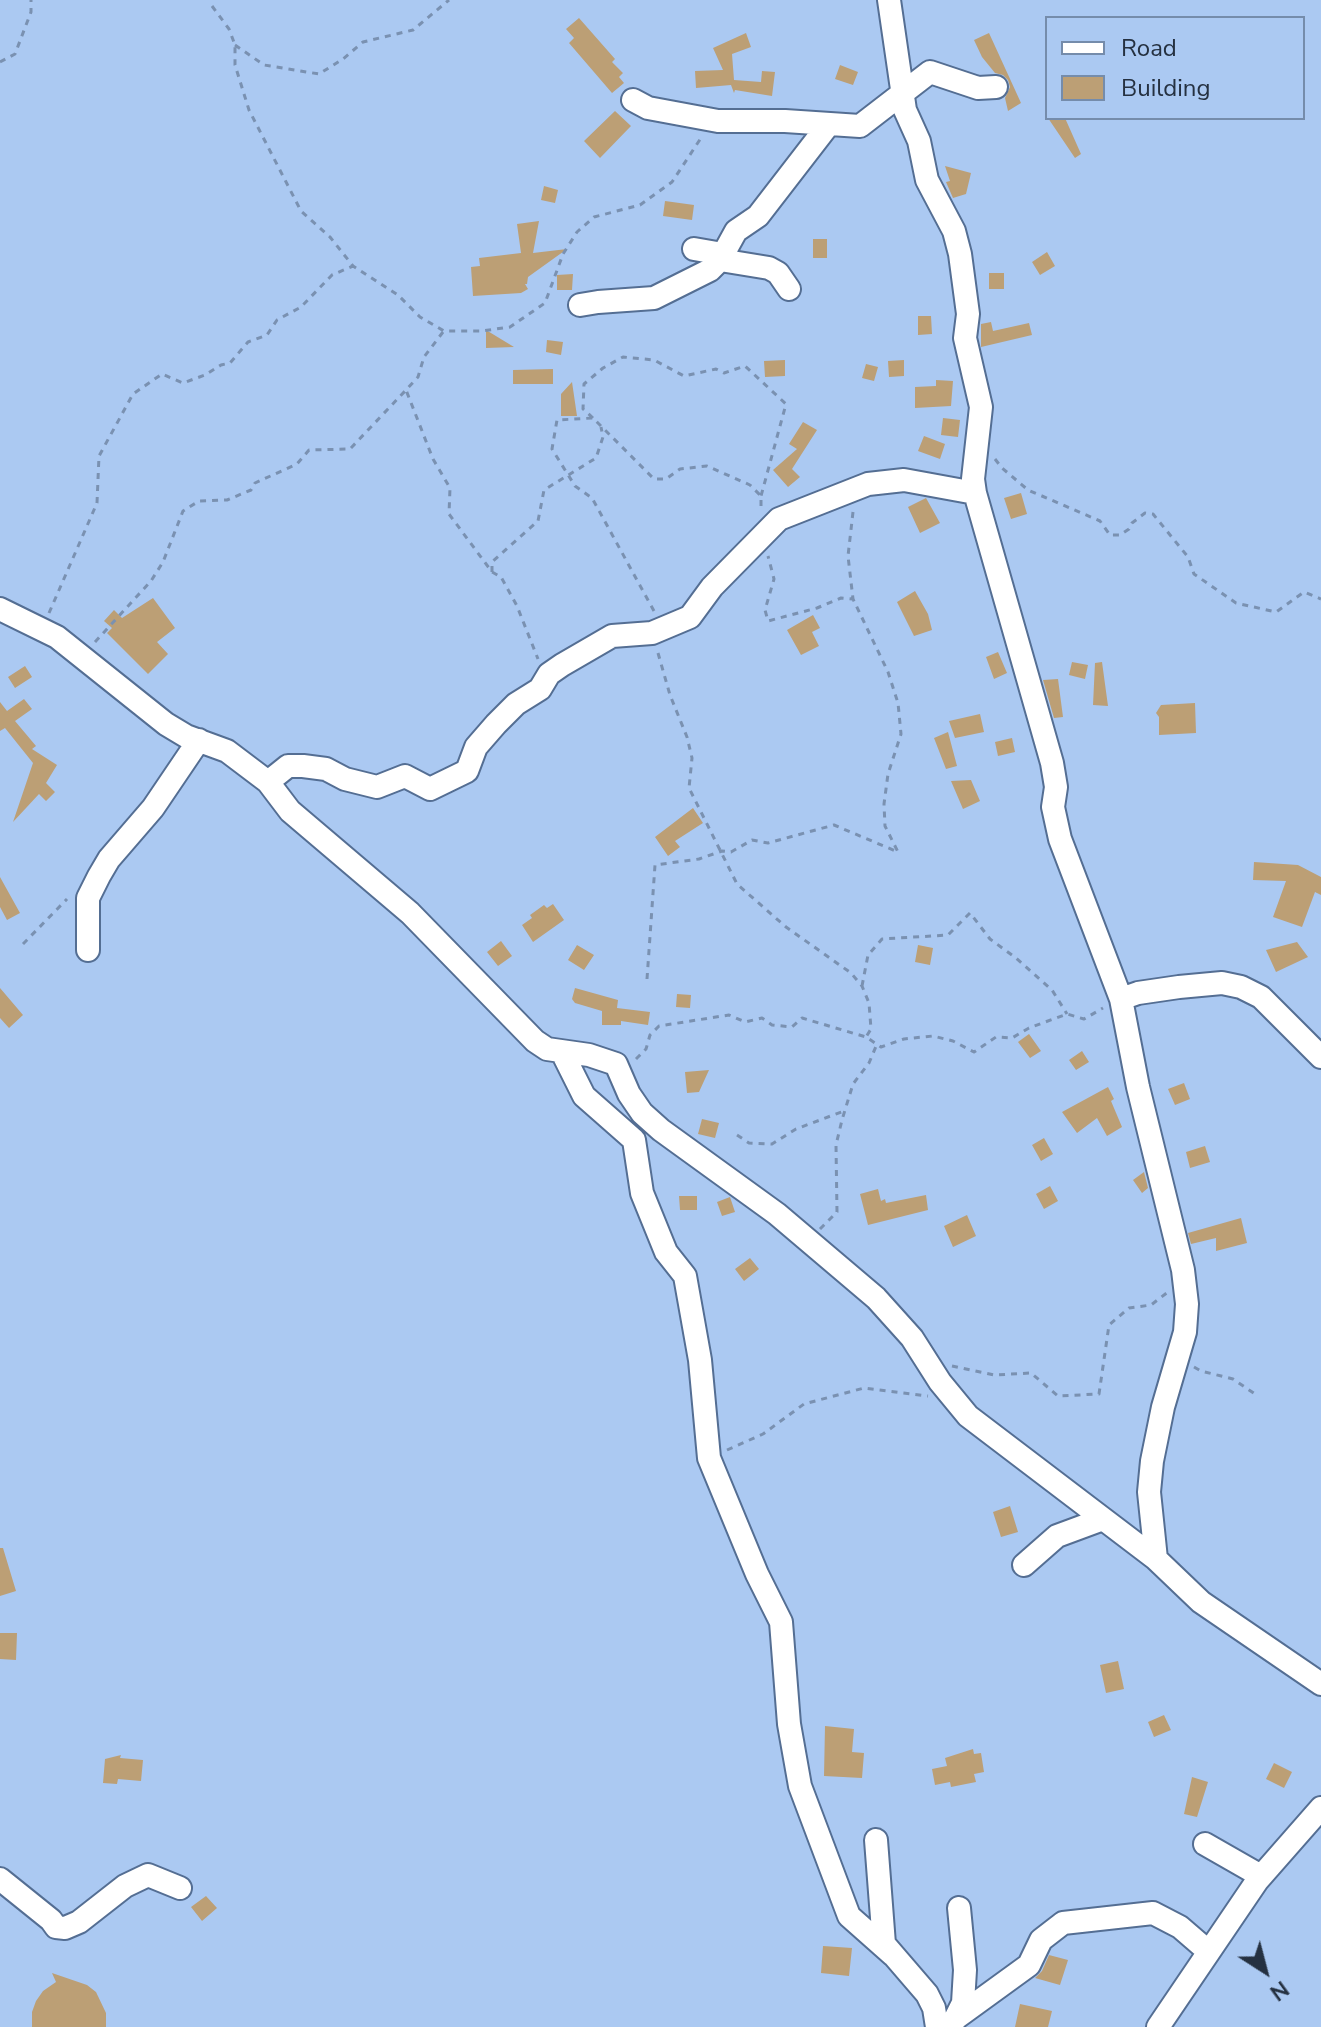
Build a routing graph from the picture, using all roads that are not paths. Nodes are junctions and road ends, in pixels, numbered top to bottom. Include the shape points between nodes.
1 (889, 0) edge
2 (996, 87) dead end
3 (902, 91) junction
4 (633, 100) dead end
5 (829, 124) junction
6 (694, 249) dead end
7 (720, 260) junction
8 (789, 289) dead end
9 (580, 305) dead end
10 (975, 493) junction
11 (0, 609) edge
12 (199, 740) junction
13 (268, 782) junction
14 (88, 950) dead end
15 (1121, 999) junction
16 (562, 1052) junction
17 (1321, 1057) edge
18 (1103, 1519) junction
19 (1156, 1559) junction
20 (1024, 1565) dead end
21 (1321, 1684) edge
22 (1321, 1808) edge
23 (876, 1840) dead end
24 (1205, 1844) dead end
25 (1261, 1876) junction
26 (0, 1879) edge
27 (180, 1888) dead end
28 (959, 1908) dead end
29 (1209, 1952) junction
30 (893, 1955) junction
31 (948, 2024) edge
32 (1158, 2027) edge

1 - 3 street
2 - 3 street via 978,88 930,72
3 - 5 street via 860,126
3 - 10 street via 927,180 960,254 968,314 965,338 981,407
4 - 5 street via 648,108 722,121
5 - 7 street via 758,216 736,231
6 - 7 street via 717,253
7 - 8 street via 769,268
7 - 9 street via 654,298
10 - 13 street via 904,480 868,484 779,519 690,617 652,633 612,636 562,665 496,724 476,747 467,771 430,789 405,776 377,787 303,766 288,766
10 - 15 street via 1052,763 1060,839
11 - 12 street via 42,629 166,724
12 - 13 street via 227,751
12 - 14 street via 153,808 109,859 88,898
13 - 16 street via 290,811 410,913 535,1041
15 - 17 street via 1179,987 1241,987 1261,997
15 - 19 street via 1187,1304 1185,1332 1152,1461 1149,1492
16 - 18 street via 616,1064 642,1113 808,1240 887,1310 956,1403
16 - 30 street via 584,1096 634,1140 642,1193 666,1252 685,1276 709,1458 781,1622 800,1786 849,1916
18 - 19 street
18 - 20 street via 1057,1536
19 - 21 street via 1201,1602
22 - 25 street
23 - 30 street via 884,1944
24 - 25 street
25 - 29 street
26 - 27 street via 56,1927 65,1928 148,1875
28 - 31 street via 963,2003
29 - 31 street via 1153,1913 1063,1923 1041,1940 1029,1965
29 - 32 street
30 - 31 street

